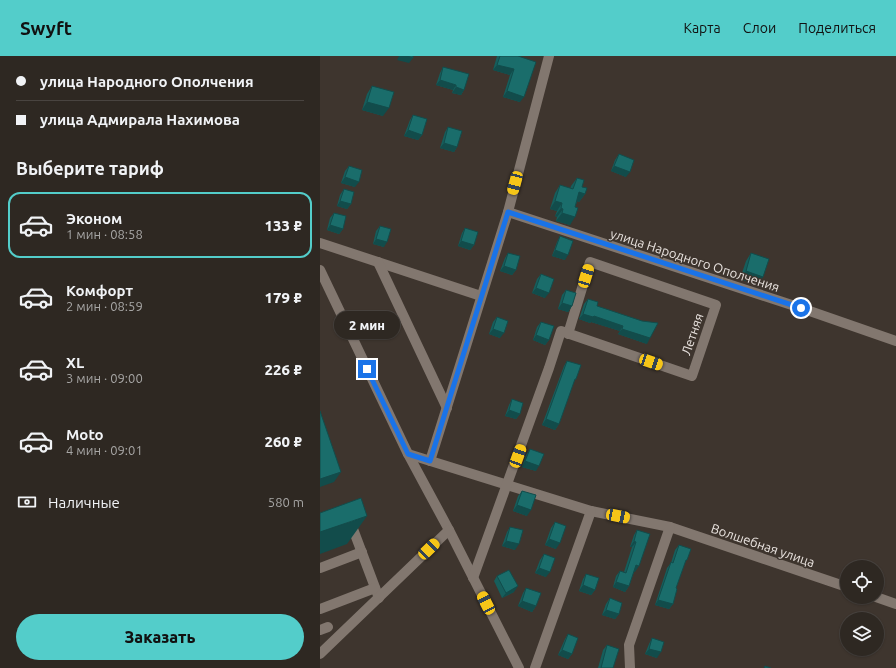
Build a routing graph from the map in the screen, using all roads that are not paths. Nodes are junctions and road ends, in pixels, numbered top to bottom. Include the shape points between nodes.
1 (549, 56) edge
2 (508, 212) junction
3 (320, 243) edge
4 (378, 262) junction
5 (320, 270) edge
6 (481, 296) junction
7 (568, 334) junction
8 (896, 341) edge
9 (447, 408) junction
10 (408, 454) junction
11 (430, 461) junction
12 (507, 485) junction
13 (346, 509) edge
14 (591, 511) junction
15 (670, 527) junction
16 (449, 530) junction
17 (362, 552) junction
18 (320, 568) edge
19 (473, 578) junction
20 (840, 585) edge
21 (375, 588) junction
22 (379, 598) junction
23 (884, 600) edge
24 (896, 604) edge
25 (320, 609) edge
26 (320, 654) edge
27 (519, 668) edge
28 (535, 668) edge
29 (630, 668) edge

1 - 2 street
2 - 6 street
2 - 8 street, улица Народного Ополчения
3 - 4 street
4 - 6 street
4 - 9 street
5 - 10 street
6 - 9 street
7 - 7 street, Летняя via 692,376 716,305 590,262
7 - 12 street via 561,331
9 - 11 street
10 - 11 street, Волшебная улица
10 - 16 street
11 - 12 street, Волшебная улица
12 - 14 street, Волшебная улица
12 - 19 street
13 - 17 street
14 - 15 street, Волшебная улица
14 - 28 street
15 - 20 street, Волшебная улица
15 - 29 street via 629,645
16 - 19 street
16 - 22 street
17 - 18 street
17 - 21 street
19 - 27 street
21 - 22 street
21 - 25 street
22 - 26 street
23 - 24 street

